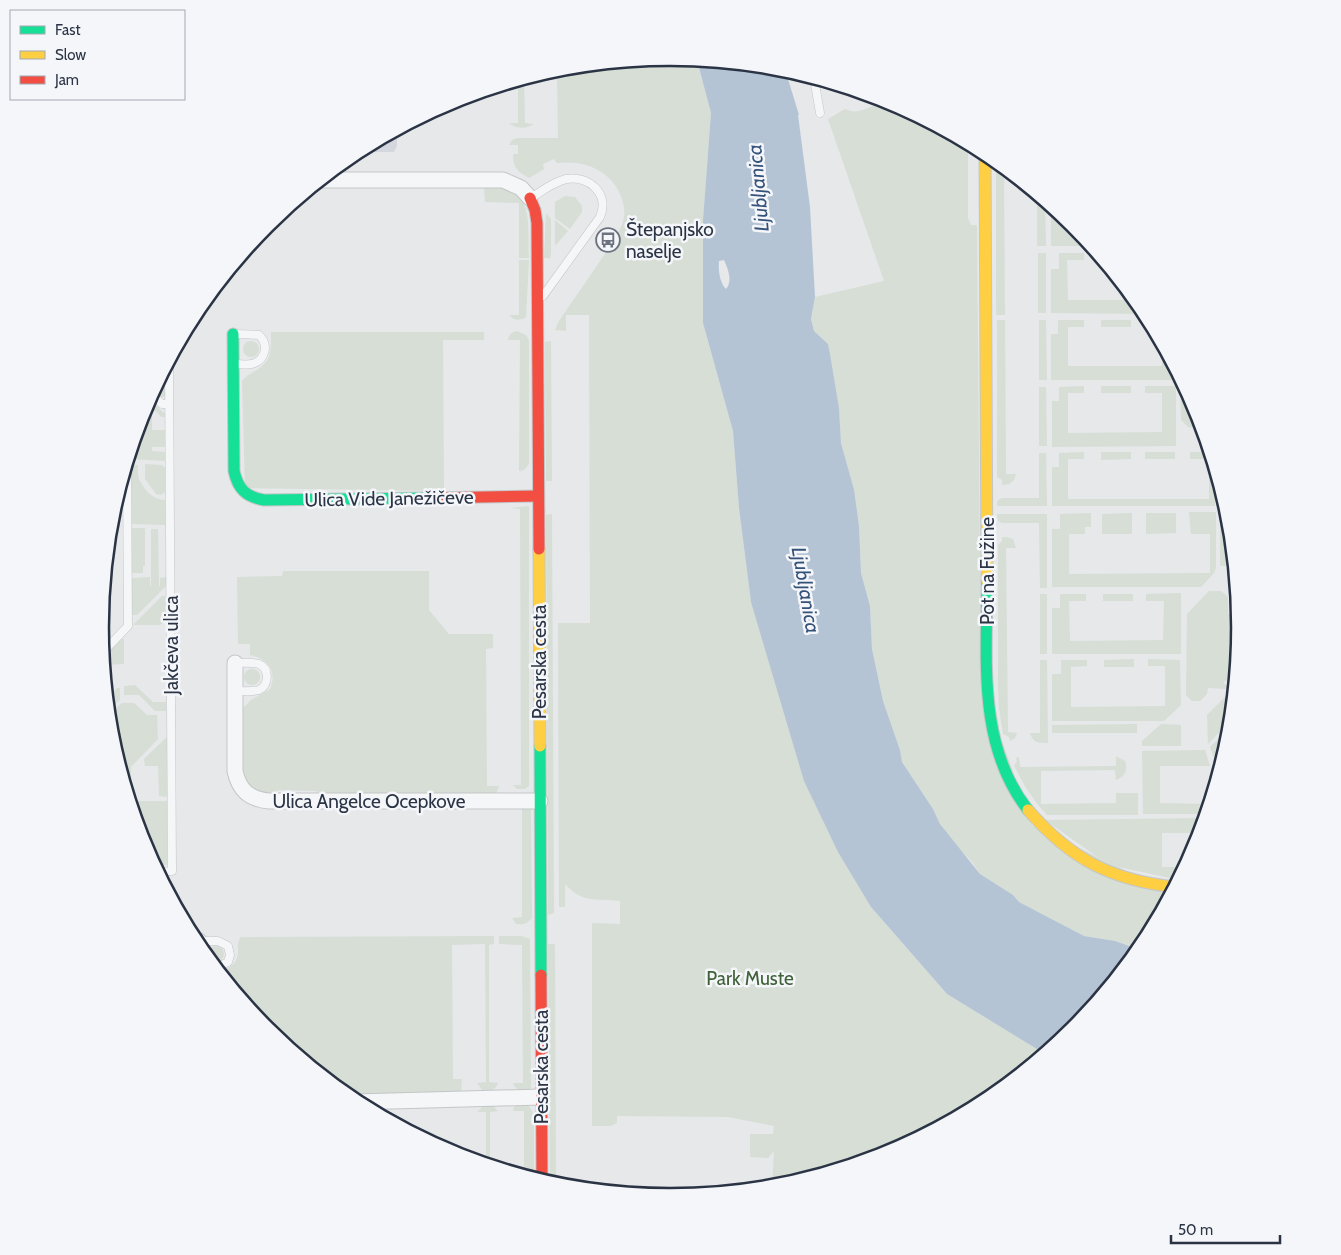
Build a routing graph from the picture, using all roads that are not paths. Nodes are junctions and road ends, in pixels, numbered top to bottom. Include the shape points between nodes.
1 (815, 85) edge
2 (820, 113) dead end
3 (984, 162) edge
4 (332, 180) edge
5 (530, 198) junction
6 (537, 304) junction
7 (233, 334) joint
8 (234, 364) junction
9 (168, 377) edge
10 (158, 400) edge
11 (168, 404) junction
12 (127, 486) edge
13 (538, 496) junction
14 (109, 645) edge
15 (235, 663) joint
16 (235, 691) junction
17 (540, 801) junction
18 (165, 871) edge
19 (1169, 886) edge
20 (207, 943) edge
21 (222, 965) edge
22 (541, 1097) junction
23 (371, 1102) edge
24 (542, 1174) edge

1 - 2 lane
3 - 19 street, Pot na Fužine via 988,682 993,738 1018,796 1063,846 1114,874
4 - 5 street via 482,179 510,182
5 - 6 street, Pesarska cesta via 537,223
5 - 6 lane via 560,181 576,179 592,185 603,204 600,217
6 - 13 street, Pesarska cesta
7 - 8 street
7 - 8 lane via 259,335 265,348 263,356 256,362
8 - 13 street, Ulica Vide Janežičeve via 234,471 242,493 264,500
9 - 11 lane, Jakčeva ulica
10 - 11 lane
11 - 18 lane, Jakčeva ulica via 172,871
12 - 14 lane via 128,626
13 - 17 street, Pesarska cesta
15 - 16 street, Ulica Angelce Ocepkove
15 - 16 lane, Ulica Angelce Ocepkove via 259,665 267,675 266,683 258,690
16 - 17 street, Ulica Angelce Ocepkove via 236,774 244,792 257,799
17 - 22 street, Pesarska cesta
20 - 21 lane via 218,941 228,946 228,962
22 - 23 street
22 - 24 street, Pesarska cesta

